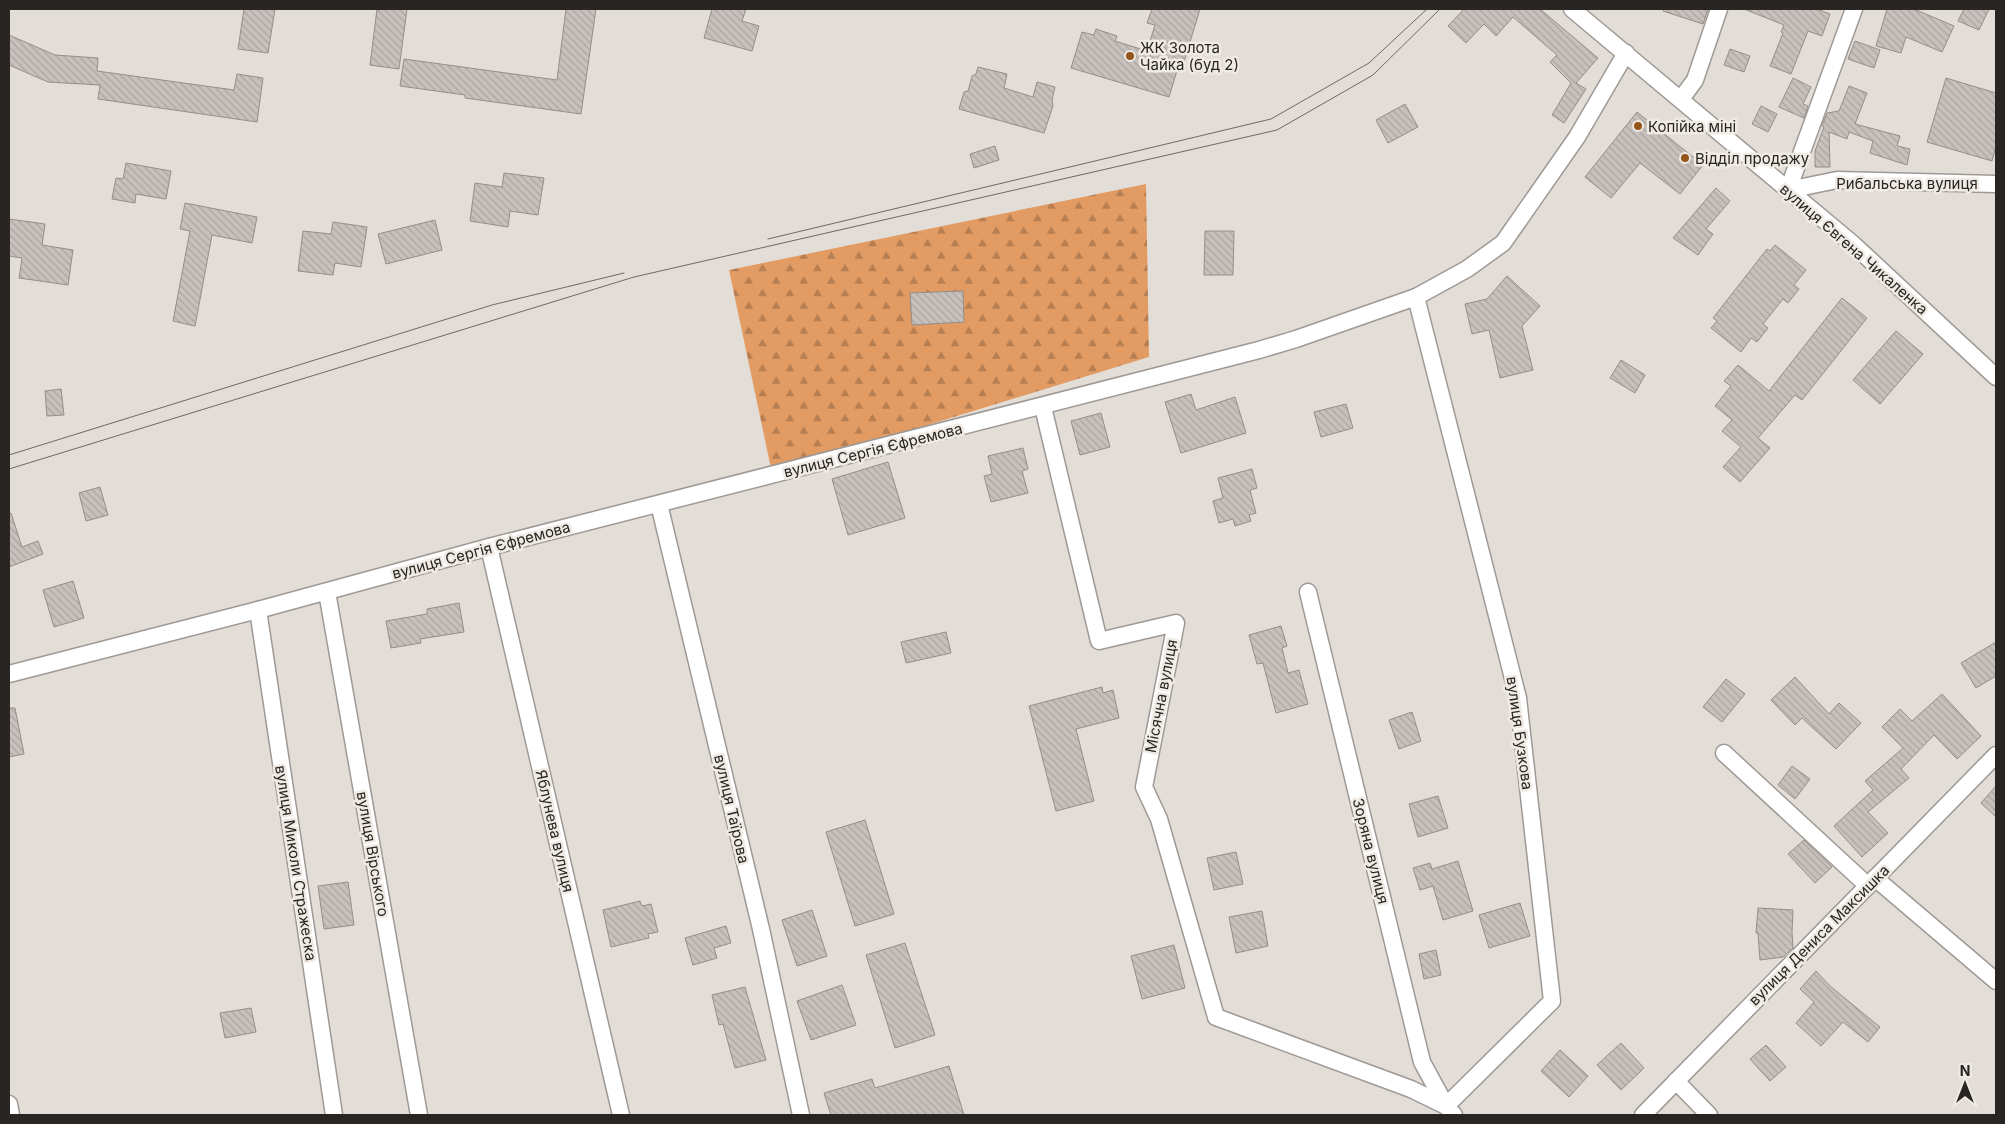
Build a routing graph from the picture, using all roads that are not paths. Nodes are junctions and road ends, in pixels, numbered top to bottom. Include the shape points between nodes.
1 (1572, 9) edge
2 (1719, 9) edge
3 (1854, 9) edge
4 (1626, 53) junction
5 (1681, 99) junction
6 (1996, 184) edge
7 (1788, 190) junction
8 (1416, 296) junction
9 (1996, 377) edge
10 (1043, 407) junction
11 (659, 504) junction
12 (489, 547) junction
13 (327, 592) junction
14 (1308, 592) dead end
15 (258, 610) junction
16 (9, 674) edge
17 (1724, 753) dead end
18 (1996, 756) edge
19 (1871, 882) junction
20 (1996, 981) edge
21 (1676, 1081) junction
22 (9, 1104) edge
23 (1450, 1111) edge
24 (10, 1115) edge
25 (334, 1115) edge
26 (419, 1115) edge
27 (621, 1115) edge
28 (801, 1115) edge
29 (1643, 1115) edge
30 (1709, 1115) edge

1 - 4 street, вулиця Євгена Чикаленка
2 - 5 street via 1696,80
3 - 7 street
4 - 5 street, вулиця Євгена Чикаленка
4 - 8 street, вулиця Сергія Єфремова via 1577,137 1503,243 1467,269
5 - 7 street, вулиця Євгена Чикаленка
6 - 7 street, Рибальська вулиця via 1837,180
7 - 9 street, вулиця Євгена Чикаленка via 1854,245
8 - 10 street, вулиця Сергія Єфремова via 1296,340
8 - 23 street, вулиця Бузкова via 1518,698 1552,1001
10 - 11 street, вулиця Сергія Єфремова
10 - 23 street, Місячна вулиця via 1099,641 1176,623 1144,787 1159,819 1216,1017 1411,1090
11 - 12 street, вулиця Сергія Єфремова
11 - 28 street, вулиця Таїрова via 761,929
12 - 13 street, вулиця Сергія Єфремова
12 - 27 street, Яблунева вулиця
13 - 15 street, вулиця Сергія Єфремова
13 - 26 street, вулиця Вірського
14 - 23 street, Зоряна вулиця via 1422,1062
15 - 16 street, вулиця Сергія Єфремова
15 - 25 street, вулиця Миколи Стражеска
17 - 19 street
18 - 19 street, вулиця Дениса Максишка
19 - 20 street
19 - 21 street, вулиця Дениса Максишка
21 - 29 street, вулиця Дениса Максишка
21 - 30 street
22 - 24 street

